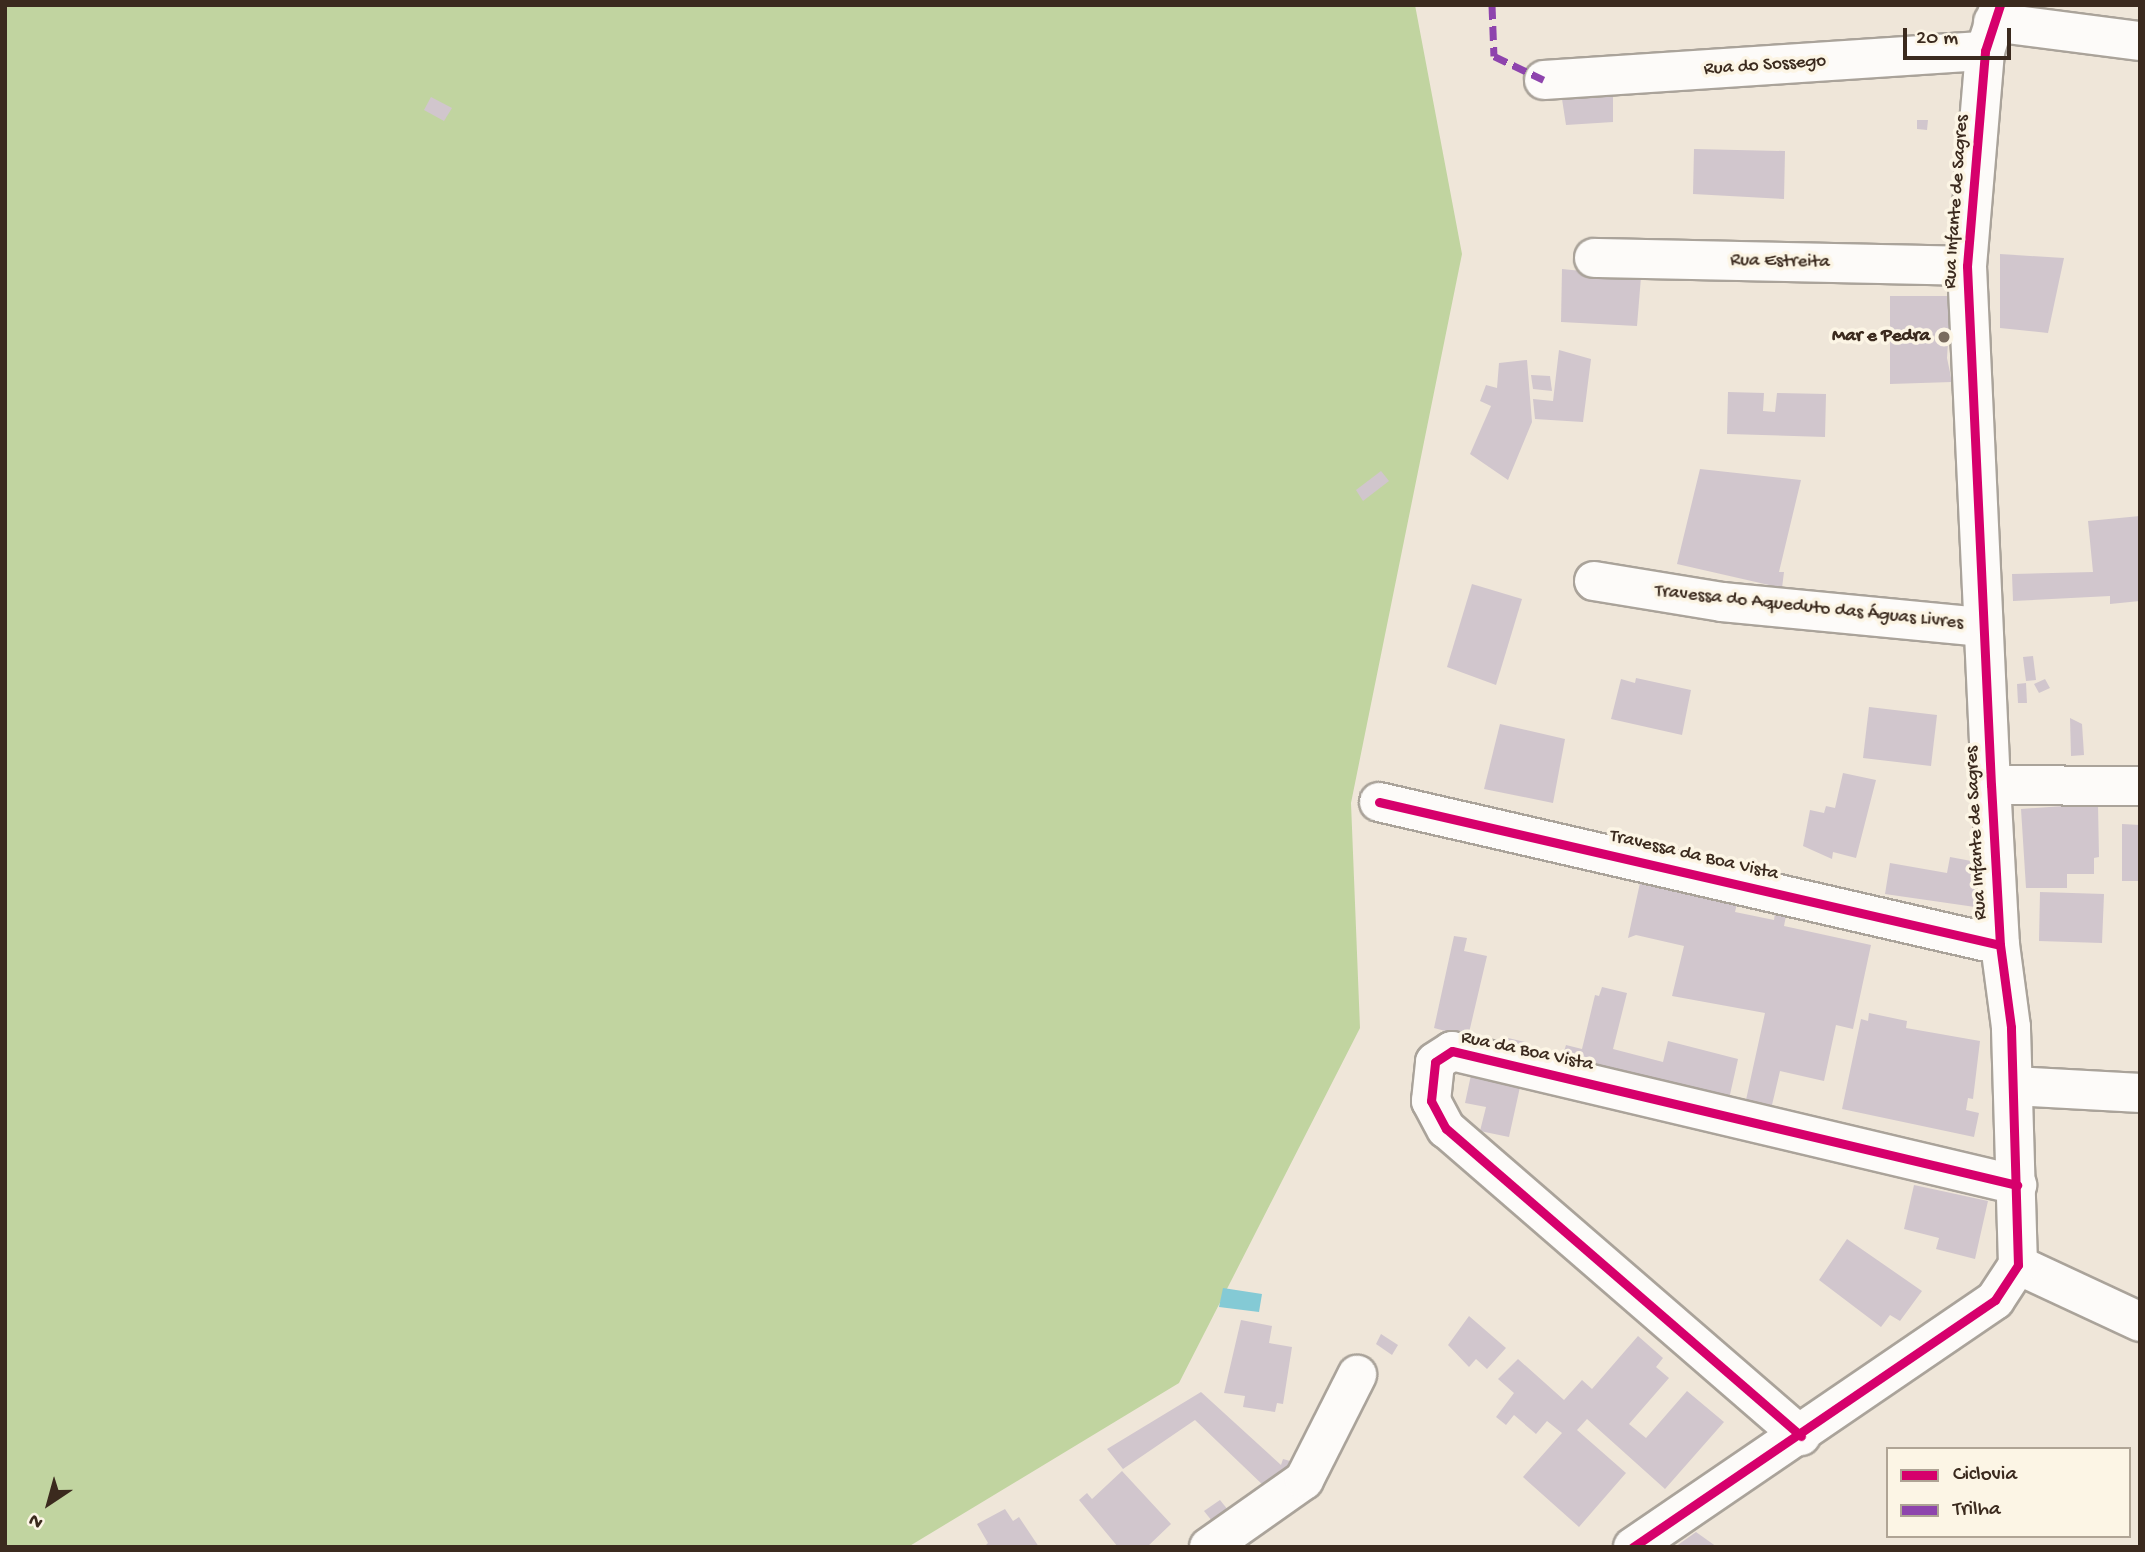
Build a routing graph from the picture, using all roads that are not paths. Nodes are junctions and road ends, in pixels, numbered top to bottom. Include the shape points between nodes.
1 (1993, 26) edge
2 (2140, 41) edge
3 (1544, 80) dead end
4 (1594, 258) dead end
5 (1967, 266) junction
6 (1594, 581) dead end
7 (1983, 627) junction
8 (1991, 785) junction
9 (2140, 786) edge
10 (1379, 802) dead end
11 (2000, 945) junction
12 (2014, 1086) junction
13 (2140, 1093) edge
14 (2017, 1185) junction
15 (2018, 1265) junction
16 (2140, 1322) edge
17 (1357, 1374) dead end
18 (1801, 1436) junction
19 (1209, 1547) edge
20 (1633, 1547) edge

1 - 2 street, Rua do Sossego
1 - 3 street, Rua do Sossego
1 - 5 street, Rua Infante de Sagres
4 - 5 street, Rua Estreita
5 - 7 street, Rua Infante de Sagres
6 - 7 street, Travessa do Aqueduto das Águas Livres via 1722,602
7 - 8 street, Rua Infante de Sagres
8 - 9 street
8 - 11 street, Rua Infante de Sagres
10 - 11 street, Travessa da Boa Vista
11 - 12 street, Rua Infante de Sagres
12 - 13 street
12 - 14 street, Rua Infante de Sagres
14 - 15 street, Rua Infante de Sagres
14 - 18 street, Rua da Boa Vista via 1452,1051 1435,1062 1432,1101 1446,1129
15 - 16 street
15 - 18 street via 1994,1300
17 - 19 street via 1304,1480
18 - 20 street

